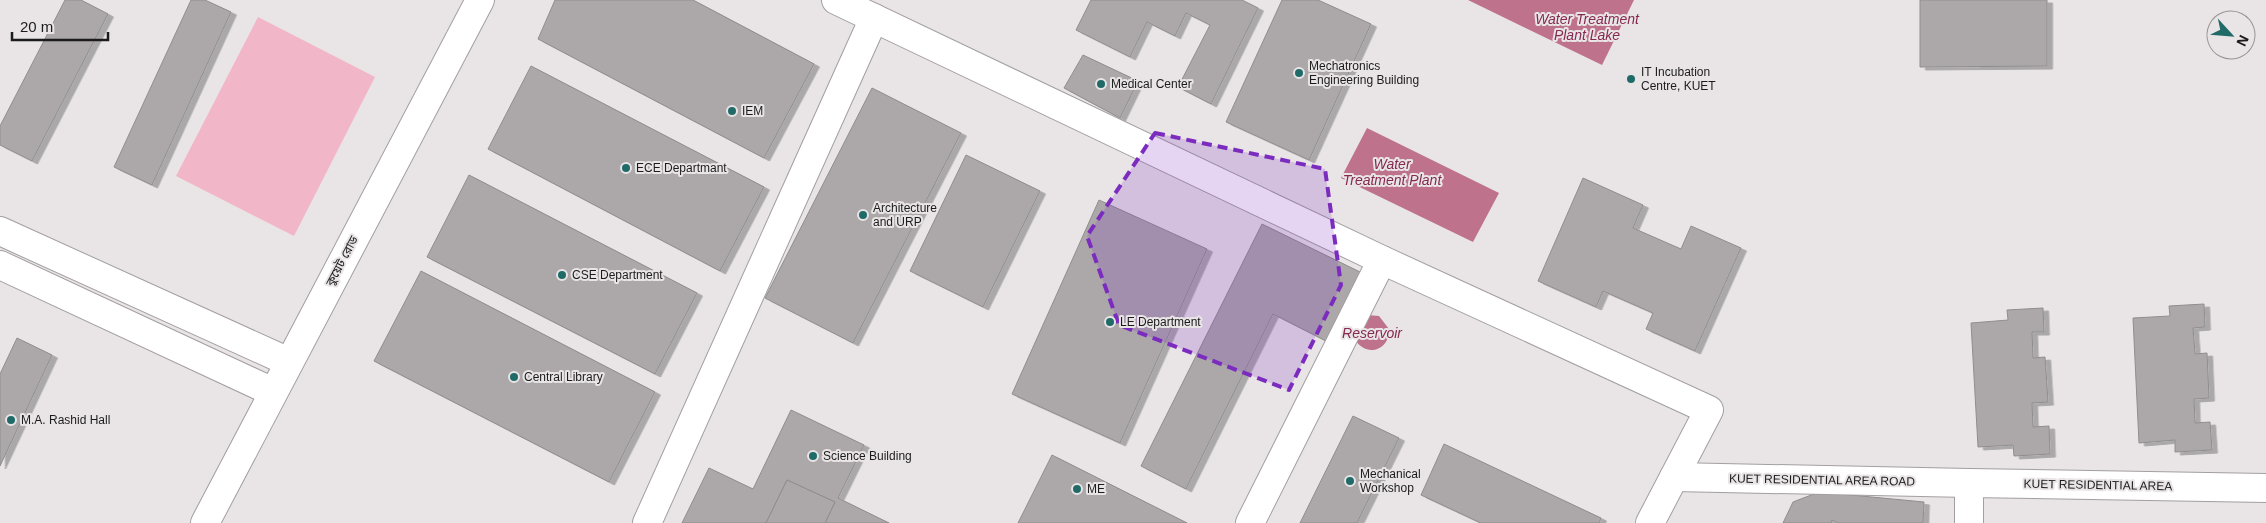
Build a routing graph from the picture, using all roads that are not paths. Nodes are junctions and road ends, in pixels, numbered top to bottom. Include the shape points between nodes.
1 (480, 0) edge
2 (836, 0) edge
3 (874, 18) junction
4 (0, 230) edge
5 (1382, 260) junction
6 (0, 265) edge
7 (289, 362) junction
8 (274, 392) junction
9 (1674, 477) junction
10 (1969, 483) junction
11 (2266, 488) edge
12 (205, 523) edge
13 (647, 523) edge
14 (1250, 523) edge
15 (1650, 523) edge
16 (1969, 523) edge

1 - 7 street, কুয়েট রোড
2 - 3 street
3 - 5 street
3 - 13 street
4 - 7 street
5 - 9 street via 1709,410
5 - 14 street
6 - 8 street
7 - 8 street, কুয়েট রোড
8 - 12 street, কুয়েট রোড
9 - 10 street, KUET RESIDENTIAL AREA ROAD
9 - 15 street
10 - 11 street, KUET RESIDENTIAL AREA
10 - 16 street

